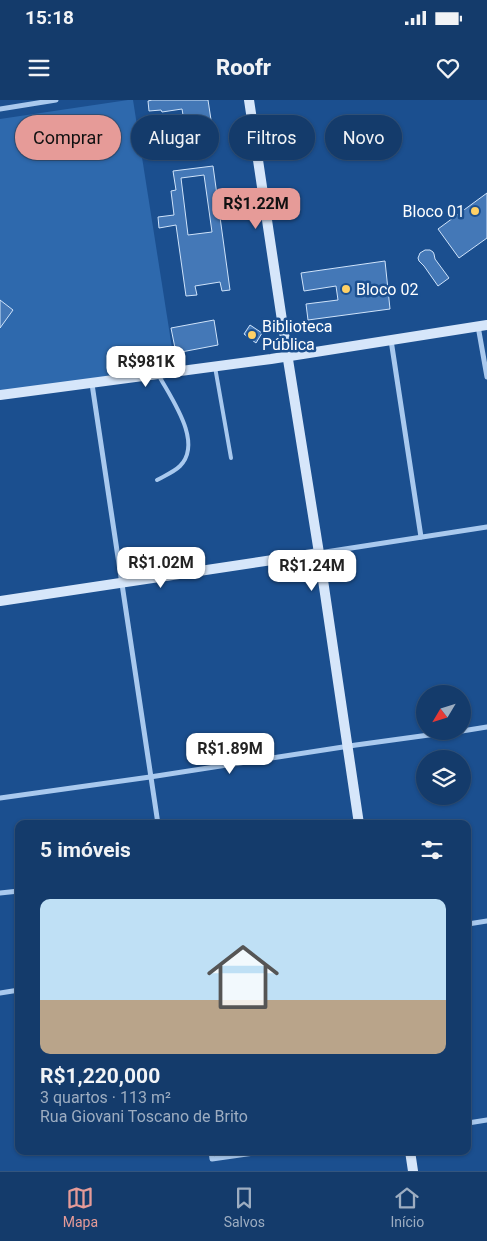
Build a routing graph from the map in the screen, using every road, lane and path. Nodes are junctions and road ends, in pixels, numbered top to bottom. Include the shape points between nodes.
1 (56, 100) edge
2 (249, 100) edge
3 (0, 109) edge
4 (483, 326) edge
5 (391, 340) junction
6 (287, 356) junction
7 (215, 367) junction
8 (158, 374) junction
9 (487, 377) edge
10 (92, 384) junction
11 (0, 395) edge
12 (231, 458) dead end
13 (157, 480) dead end
14 (487, 527) edge
15 (421, 537) junction
16 (319, 553) junction
17 (121, 583) junction
18 (0, 601) edge
19 (487, 727) edge
20 (471, 730) edge
21 (416, 737) edge
22 (347, 746) junction
23 (150, 777) junction
24 (0, 798) edge
25 (157, 820) edge
26 (358, 820) edge
27 (15, 891) edge
28 (0, 893) edge
29 (487, 921) edge
30 (471, 924) edge
31 (15, 991) edge
32 (0, 993) edge
33 (487, 1120) edge
34 (471, 1123) edge
35 (211, 1155) edge
36 (244, 1155) edge
37 (411, 1155) edge
38 (413, 1171) edge

1 - 3 street
2 - 6 main road
4 - 5 main road
4 - 9 street
5 - 6 main road
5 - 15 street
6 - 7 main road
6 - 16 main road
7 - 8 main road
7 - 12 lane
8 - 10 main road
8 - 13 lane via 185,424 189,444 180,466
10 - 11 main road
10 - 17 street
14 - 15 street
15 - 16 street
16 - 17 main road
16 - 22 main road
17 - 18 main road
17 - 23 street
19 - 20 street
21 - 22 street
22 - 23 street
22 - 26 main road
23 - 24 street
23 - 25 street
27 - 28 street
29 - 30 street
31 - 32 street
33 - 34 street
35 - 36 street via 212,1160
37 - 38 main road

